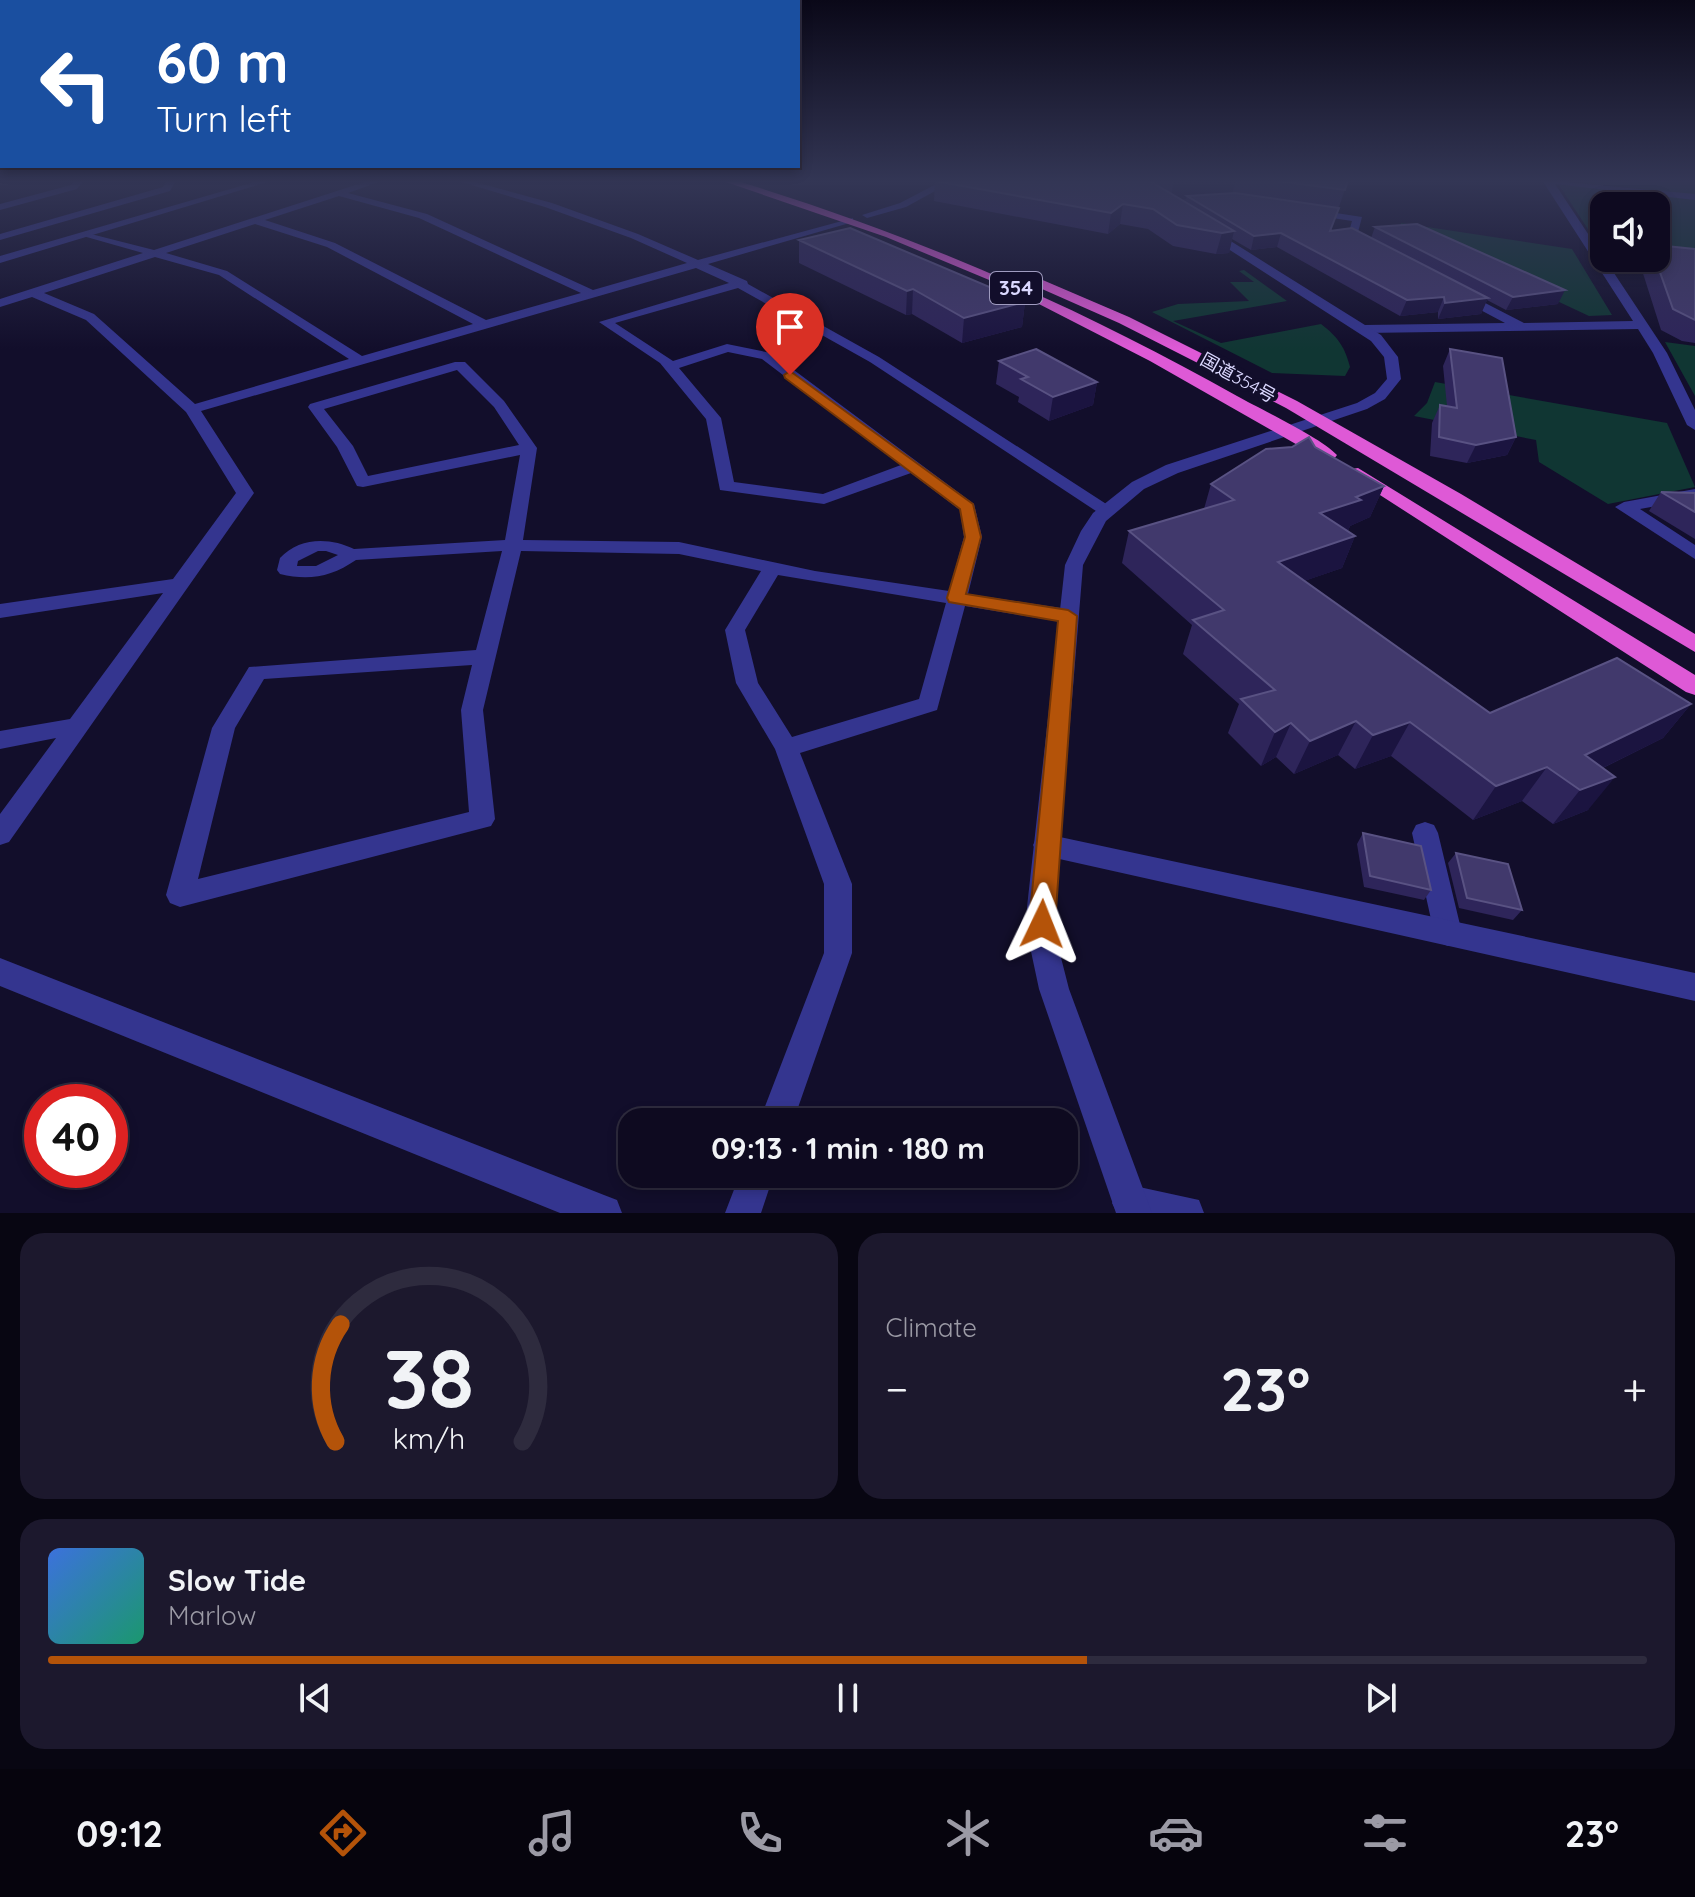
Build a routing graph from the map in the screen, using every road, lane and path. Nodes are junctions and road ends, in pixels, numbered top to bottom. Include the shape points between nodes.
1 (78, 237) edge
2 (97, 237) edge
3 (203, 237) edge
4 (305, 237) edge
5 (468, 237) edge
6 (635, 237) edge
7 (790, 237) edge
8 (893, 237) edge
9 (921, 237) edge
10 (1215, 237) edge
11 (1351, 237) edge
12 (1584, 237) edge
13 (1377, 251) edge
14 (155, 252) junction
15 (0, 260) edge
16 (701, 262) junction
17 (743, 283) junction
18 (1442, 285) edge
19 (33, 293) junction
20 (593, 294) junction
21 (0, 303) edge
22 (485, 325) junction
23 (1642, 325) junction
24 (1520, 326) junction
25 (1364, 329) junction
26 (361, 361) junction
27 (670, 366) junction
28 (192, 409) junction
29 (1322, 421) junction
30 (1695, 425) edge
31 (1290, 432) junction
32 (529, 448) junction
33 (912, 467) junction
34 (1695, 494) edge
35 (1105, 509) junction
36 (513, 545) junction
37 (1695, 553) edge
38 (351, 555) dead end
39 (772, 568) junction
40 (179, 584) junction
41 (956, 598) junction
42 (0, 611) edge
43 (1068, 616) junction
44 (1695, 644) edge
45 (485, 657) junction
46 (1695, 686) edge
47 (77, 726) junction
48 (0, 740) edge
49 (786, 748) junction
50 (1425, 833) dead end
51 (0, 834) edge
52 (1046, 845) junction
53 (1448, 933) junction
54 (0, 972) edge
55 (1695, 987) edge
56 (781, 1108) edge
57 (752, 1188) edge
58 (1132, 1208) edge
59 (604, 1213) edge
60 (743, 1213) edge
61 (1186, 1213) edge

1 - 15 street
2 - 14 street
3 - 14 street
4 - 22 street
5 - 20 street
6 - 16 street
7 - 16 street
8 - 31 highway, 国道354号 / 354 via 1049,303
9 - 29 highway, 国道354号 / 354 via 1075,298
10 - 25 street
11 - 13 street
12 - 23 street
14 - 19 street
14 - 26 street via 223,273
16 - 17 street
16 - 20 street
17 - 27 street via 605,322
17 - 35 street via 846,340
18 - 24 street
19 - 21 street
19 - 28 street via 90,317
20 - 22 street
22 - 26 street
23 - 24 street
23 - 30 street
24 - 25 street
25 - 29 street via 1391,357 1394,379 1380,396
26 - 28 street
27 - 33 street via 727,348 766,356
27 - 33 street via 713,418 726,486 824,499
28 - 40 street via 245,493
29 - 31 street
29 - 44 highway, 国道354号 / 354
31 - 35 street via 1172,469 1142,482
31 - 46 highway, 国道354号 / 354
32 - 32 street via 499,404 460,365 315,407 345,446 363,482
32 - 36 street
33 - 41 street via 968,508 973,537
34 - 37 street via 1624,507
35 - 43 street via 1074,565
36 - 38 street
36 - 39 street via 679,548
36 - 45 street
39 - 41 street
39 - 49 street via 735,630 747,683
40 - 42 street
40 - 47 street
41 - 43 street
41 - 49 street via 929,704
43 - 52 street
45 - 45 street via 257,672 224,728 180,895 482,819 472,710
47 - 48 street
47 - 51 street
49 - 56 street via 838,884 838,953
50 - 53 street
52 - 53 street
52 - 58 street via 1041,907 1054,989
53 - 55 street
54 - 59 street
57 - 60 street
58 - 61 street

